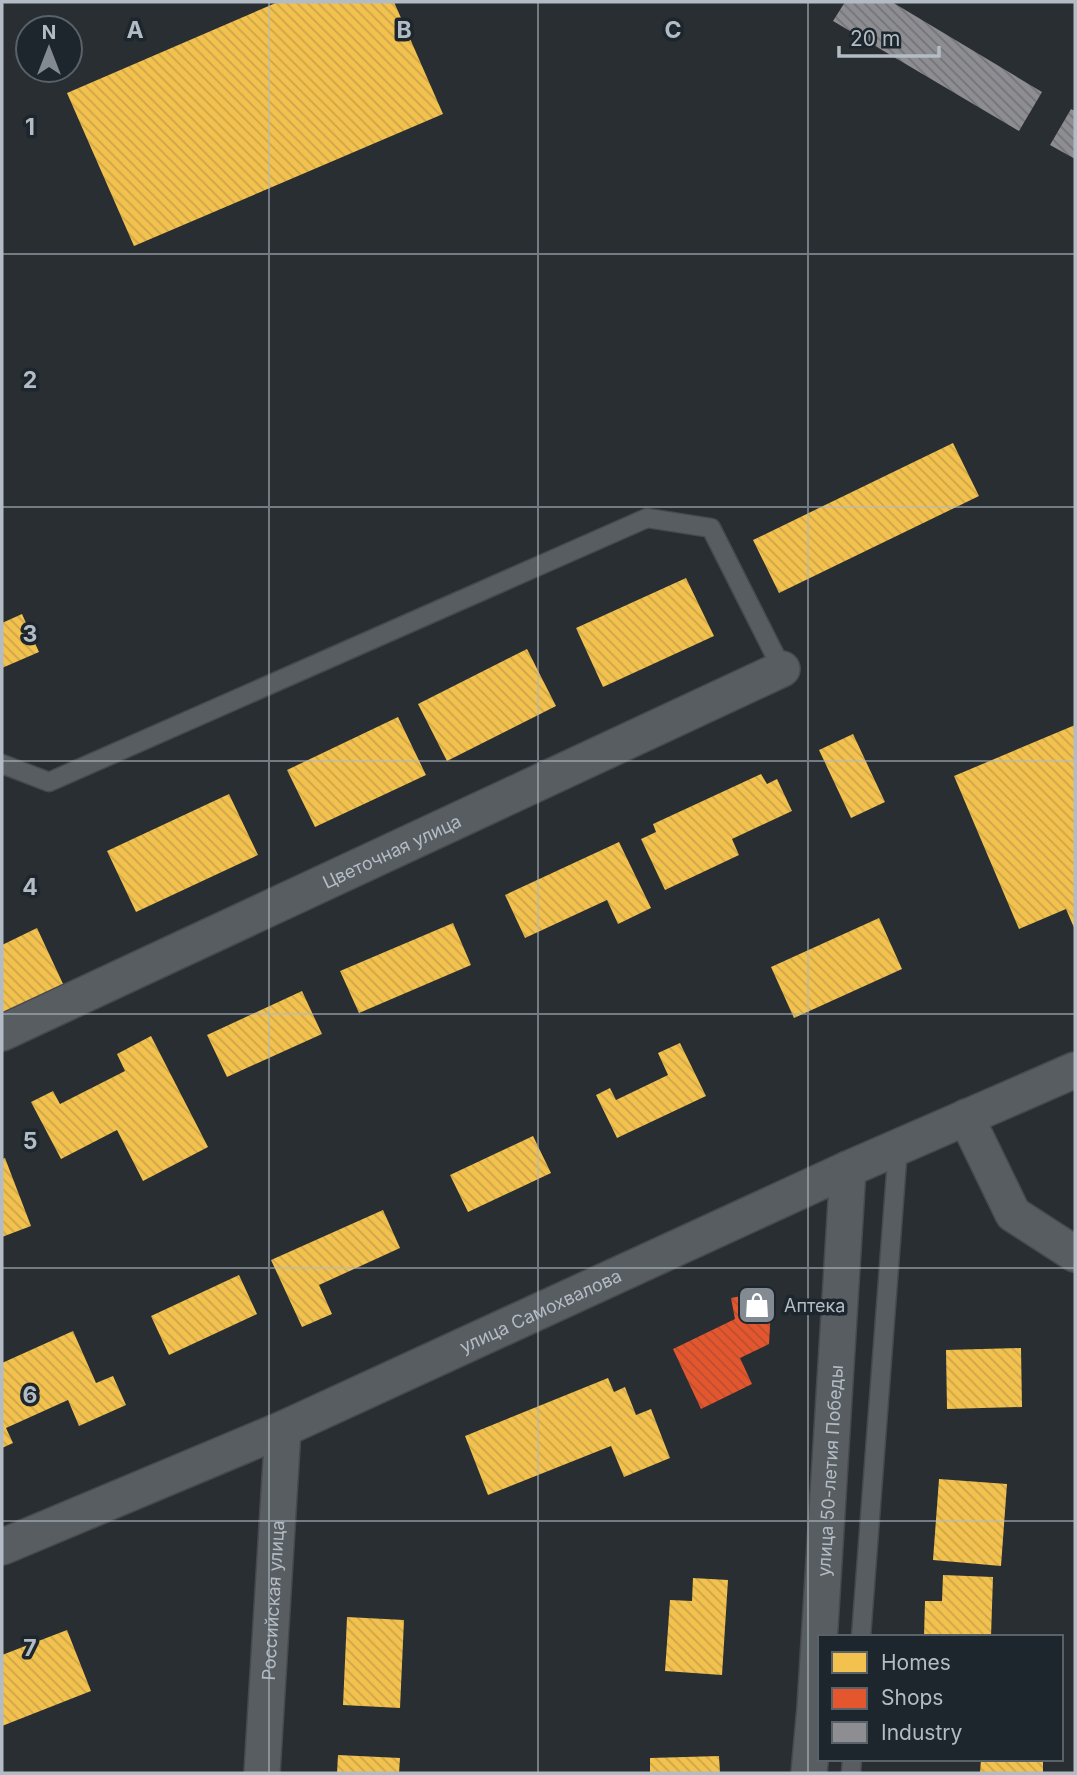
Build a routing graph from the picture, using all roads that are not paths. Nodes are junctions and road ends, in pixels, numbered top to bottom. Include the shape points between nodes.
1 (782, 669) joint
2 (2, 764) edge
3 (2, 1033) edge
4 (1075, 1070) edge
5 (966, 1116) junction
6 (898, 1147) junction
7 (848, 1169) junction
8 (1075, 1254) edge
9 (283, 1429) junction
10 (2, 1547) edge
11 (819, 1635) edge
12 (861, 1635) edge
13 (818, 1659) edge
14 (262, 1773) edge
15 (809, 1773) edge

1 - 2 lane via 710,528 647,518 48,782
1 - 3 street, Цветочная улица
4 - 5 street, улица Самохвалова
5 - 6 street, улица Самохвалова
5 - 8 street via 1013,1214
6 - 7 street, улица Самохвалова
6 - 12 lane
7 - 9 street, улица Самохвалова
7 - 11 street, улица 50-летия Победы
9 - 10 street, улица Самохвалова
9 - 14 street, Российская улица
13 - 15 street, улица 50-летия Победы

